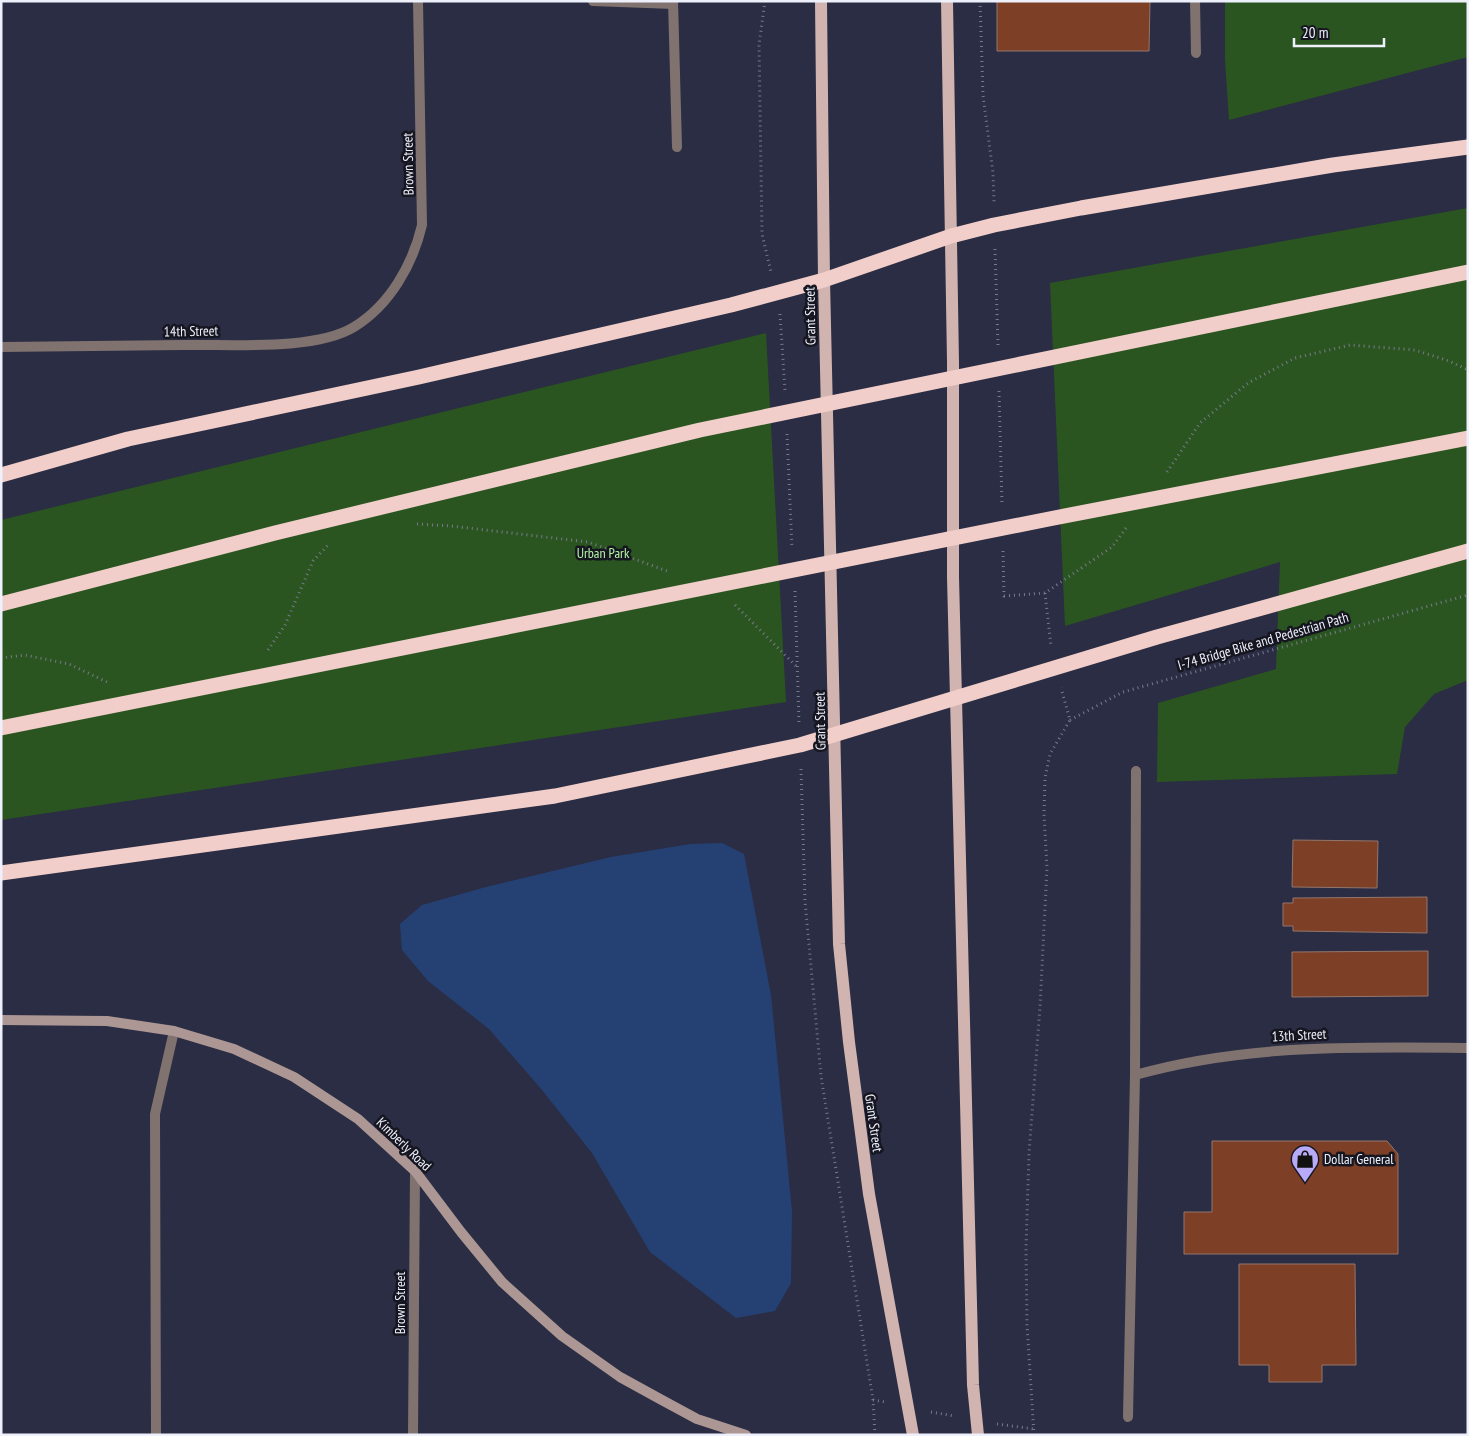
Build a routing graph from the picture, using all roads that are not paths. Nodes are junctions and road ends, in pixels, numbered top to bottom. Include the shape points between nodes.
1 (418, 1) edge
2 (593, 1) edge
3 (820, 1) edge
4 (947, 1) edge
5 (1195, 1) edge
6 (673, 2) edge
7 (1196, 53) dead end
8 (677, 147) dead end
9 (1468, 147) edge
10 (951, 236) junction
11 (1468, 272) edge
12 (824, 280) junction
13 (373, 311) joint
14 (1, 347) edge
15 (1468, 438) edge
16 (1, 475) edge
17 (1468, 551) edge
18 (1, 604) edge
19 (957, 699) junction
20 (1, 728) edge
21 (835, 735) junction
22 (1136, 771) dead end
23 (1, 873) edge
24 (1, 1020) edge
25 (174, 1031) junction
26 (1468, 1048) edge
27 (1135, 1076) junction
28 (415, 1171) junction
29 (1128, 1417) dead end
30 (156, 1435) edge
31 (413, 1435) edge
32 (746, 1435) edge
33 (913, 1435) edge
34 (978, 1435) edge

1 - 13 street, Brown Street via 422,225 418,244 406,270
2 - 6 street
3 - 12 main road, Grant Street
4 - 10 main road
5 - 7 street
6 - 8 street
9 - 10 highway via 1333,165 1110,203
10 - 12 highway
10 - 19 main road
11 - 18 highway, bridge via 700,430 275,533
12 - 16 highway via 606,335 128,439
12 - 21 main road, Grant Street
13 - 14 street, 14th Street via 337,334 296,342
15 - 20 highway, bridge via 1040,520
17 - 19 highway via 1157,637
19 - 21 highway
19 - 34 main road via 973,1385
21 - 23 highway via 556,796
21 - 33 main road, Grant Street via 839,944 849,1042 869,1194
22 - 27 street
24 - 25 main road, Kimberly Road via 107,1021
25 - 28 main road, Kimberly Road via 234,1049 294,1077 358,1119
25 - 30 street via 155,1114
26 - 27 street, 13th Street via 1306,1047 1268,1050 1196,1060
27 - 29 street
28 - 31 street, Brown Street
28 - 32 main road, Kimberly Road via 502,1282 562,1336 620,1378 697,1419

